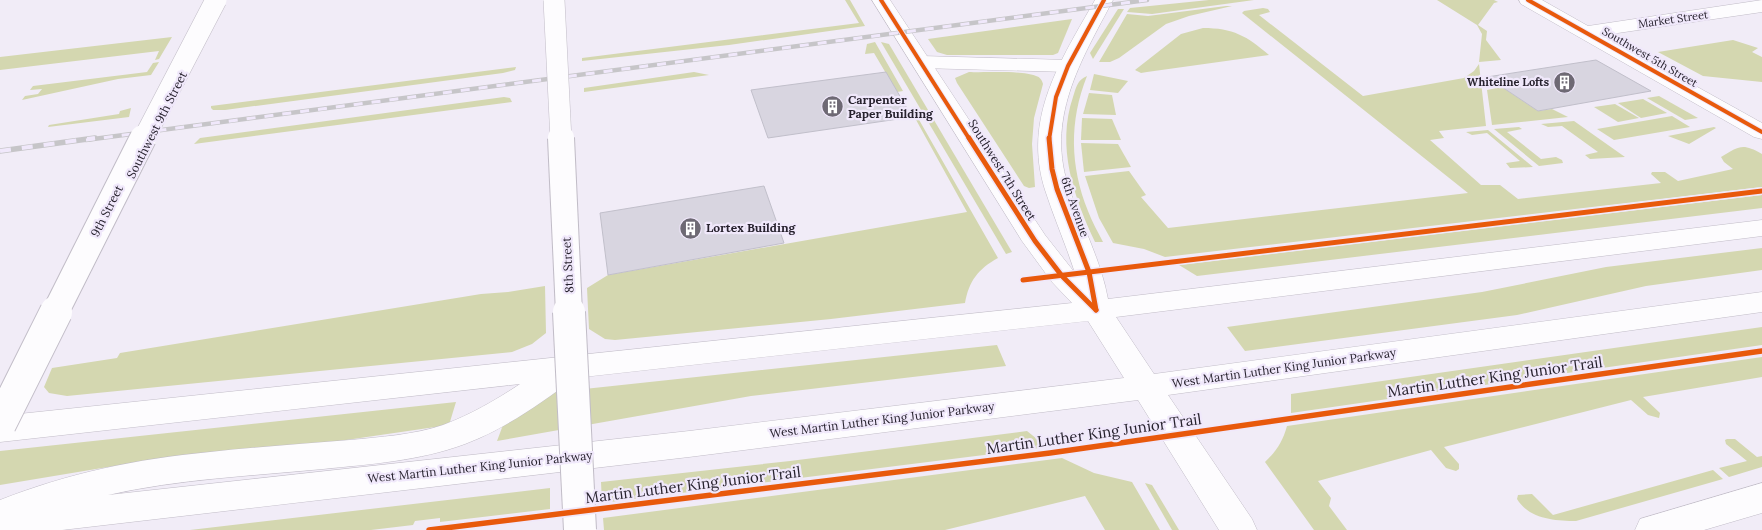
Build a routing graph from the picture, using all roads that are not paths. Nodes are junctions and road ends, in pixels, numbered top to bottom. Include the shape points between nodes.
1 (216, 0) edge
2 (221, 0) edge
3 (554, 0) edge
4 (881, 0) edge
5 (1104, 0) edge
6 (1528, 0) edge
7 (1762, 6) edge
8 (1584, 32) junction
9 (921, 62) junction
10 (1068, 66) junction
11 (1762, 132) edge
12 (1762, 228) edge
13 (1762, 302) edge
14 (1096, 310) junction
15 (566, 369) junction
16 (1146, 387) junction
17 (0, 404) edge
18 (0, 424) edge
19 (0, 429) edge
20 (1762, 498) edge
21 (0, 517) edge
22 (0, 522) edge
23 (580, 530) edge
24 (1238, 530) edge
25 (1653, 530) edge

1 - 18 main road, 9th Street, bridge
2 - 17 main road, Southwest 9th Street via 40,358
3 - 23 main road, 8th Street, bridge
4 - 9 main road, Southwest 7th Street
5 - 10 main road, 6th Avenue
6 - 8 main road, Southwest 5th Street
7 - 8 main road, Market Street
8 - 11 main road, Southwest 5th Street
9 - 10 main road
9 - 14 main road, Southwest 7th Street via 1035,241 1062,276
10 - 14 main road, 6th Avenue via 1052,116 1049,136 1052,169 1064,210 1089,272
12 - 14 main road
13 - 16 main road, West Martin Luther King Junior Parkway
14 - 15 main road
14 - 16 main road, Southwest 7th Street
15 - 19 main road
15 - 21 main road via 508,408 451,435 349,453 143,475 58,493
16 - 22 main road, West Martin Luther King Junior Parkway
16 - 24 main road, Southwest 7th Street
20 - 25 main road

